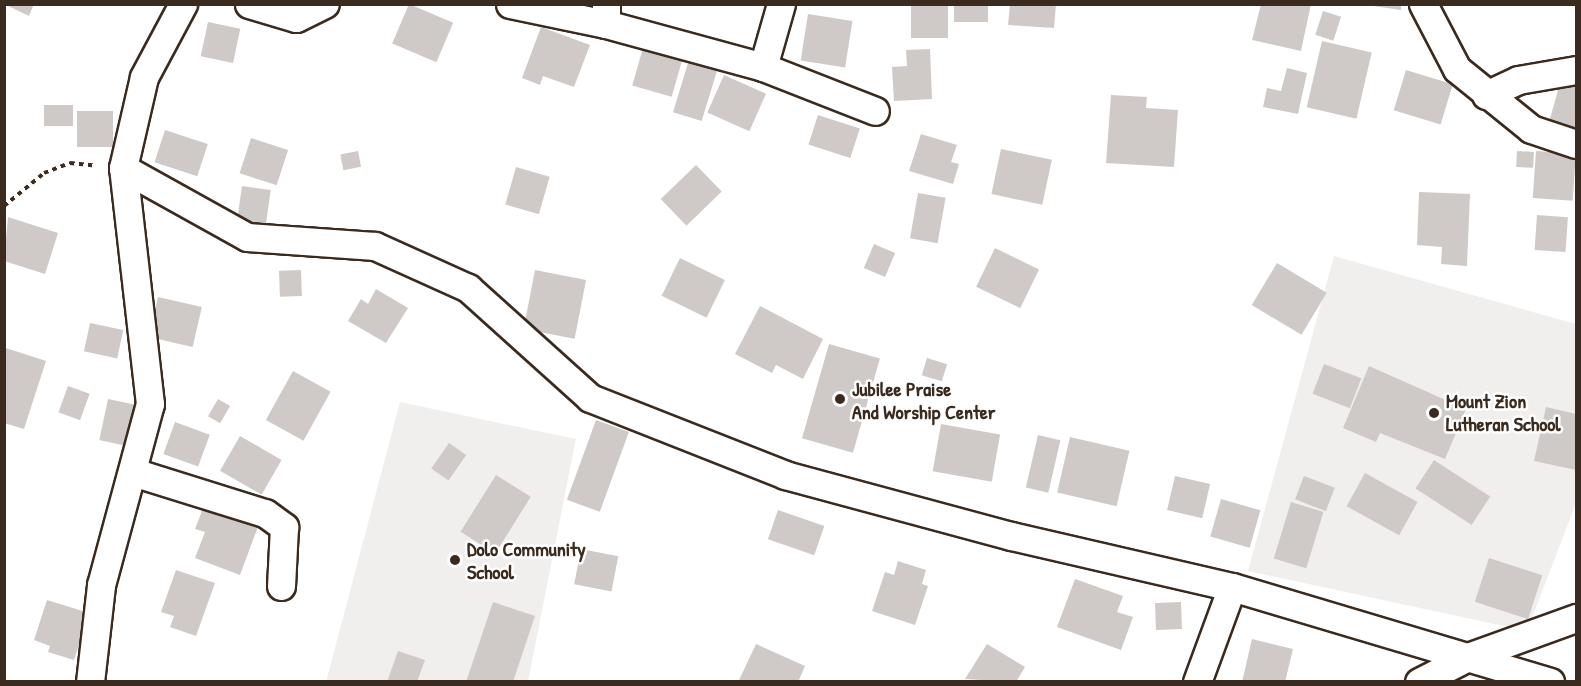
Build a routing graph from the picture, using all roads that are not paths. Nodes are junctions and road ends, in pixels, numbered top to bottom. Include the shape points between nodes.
1 (183, 4) edge
2 (249, 4) edge
3 (325, 4) edge
4 (510, 4) edge
5 (781, 4) edge
6 (1423, 4) edge
7 (606, 14) edge
8 (763, 67) junction
9 (1576, 70) edge
10 (1486, 95) junction
11 (875, 111) dead end
12 (1576, 144) edge
13 (123, 168) junction
14 (133, 472) junction
15 (281, 585) dead end
16 (1232, 587) junction
17 (1576, 618) edge
18 (1468, 657) junction
19 (90, 681) edge
20 (1197, 681) edge
21 (1419, 681) edge
22 (1550, 681) edge

1 - 13 street via 144,77
2 - 3 street via 296,18
4 - 7 street
5 - 8 street
6 - 10 street via 1457,69
7 - 8 street
8 - 11 street
9 - 10 street via 1518,80
10 - 12 street via 1531,129
13 - 14 street via 150,404
13 - 16 street via 247,237 375,246 468,288 590,398 785,475 1011,536
14 - 15 street via 265,513 284,527
14 - 19 street via 101,585
16 - 18 street
16 - 20 street
17 - 18 street
18 - 21 street
18 - 22 street

